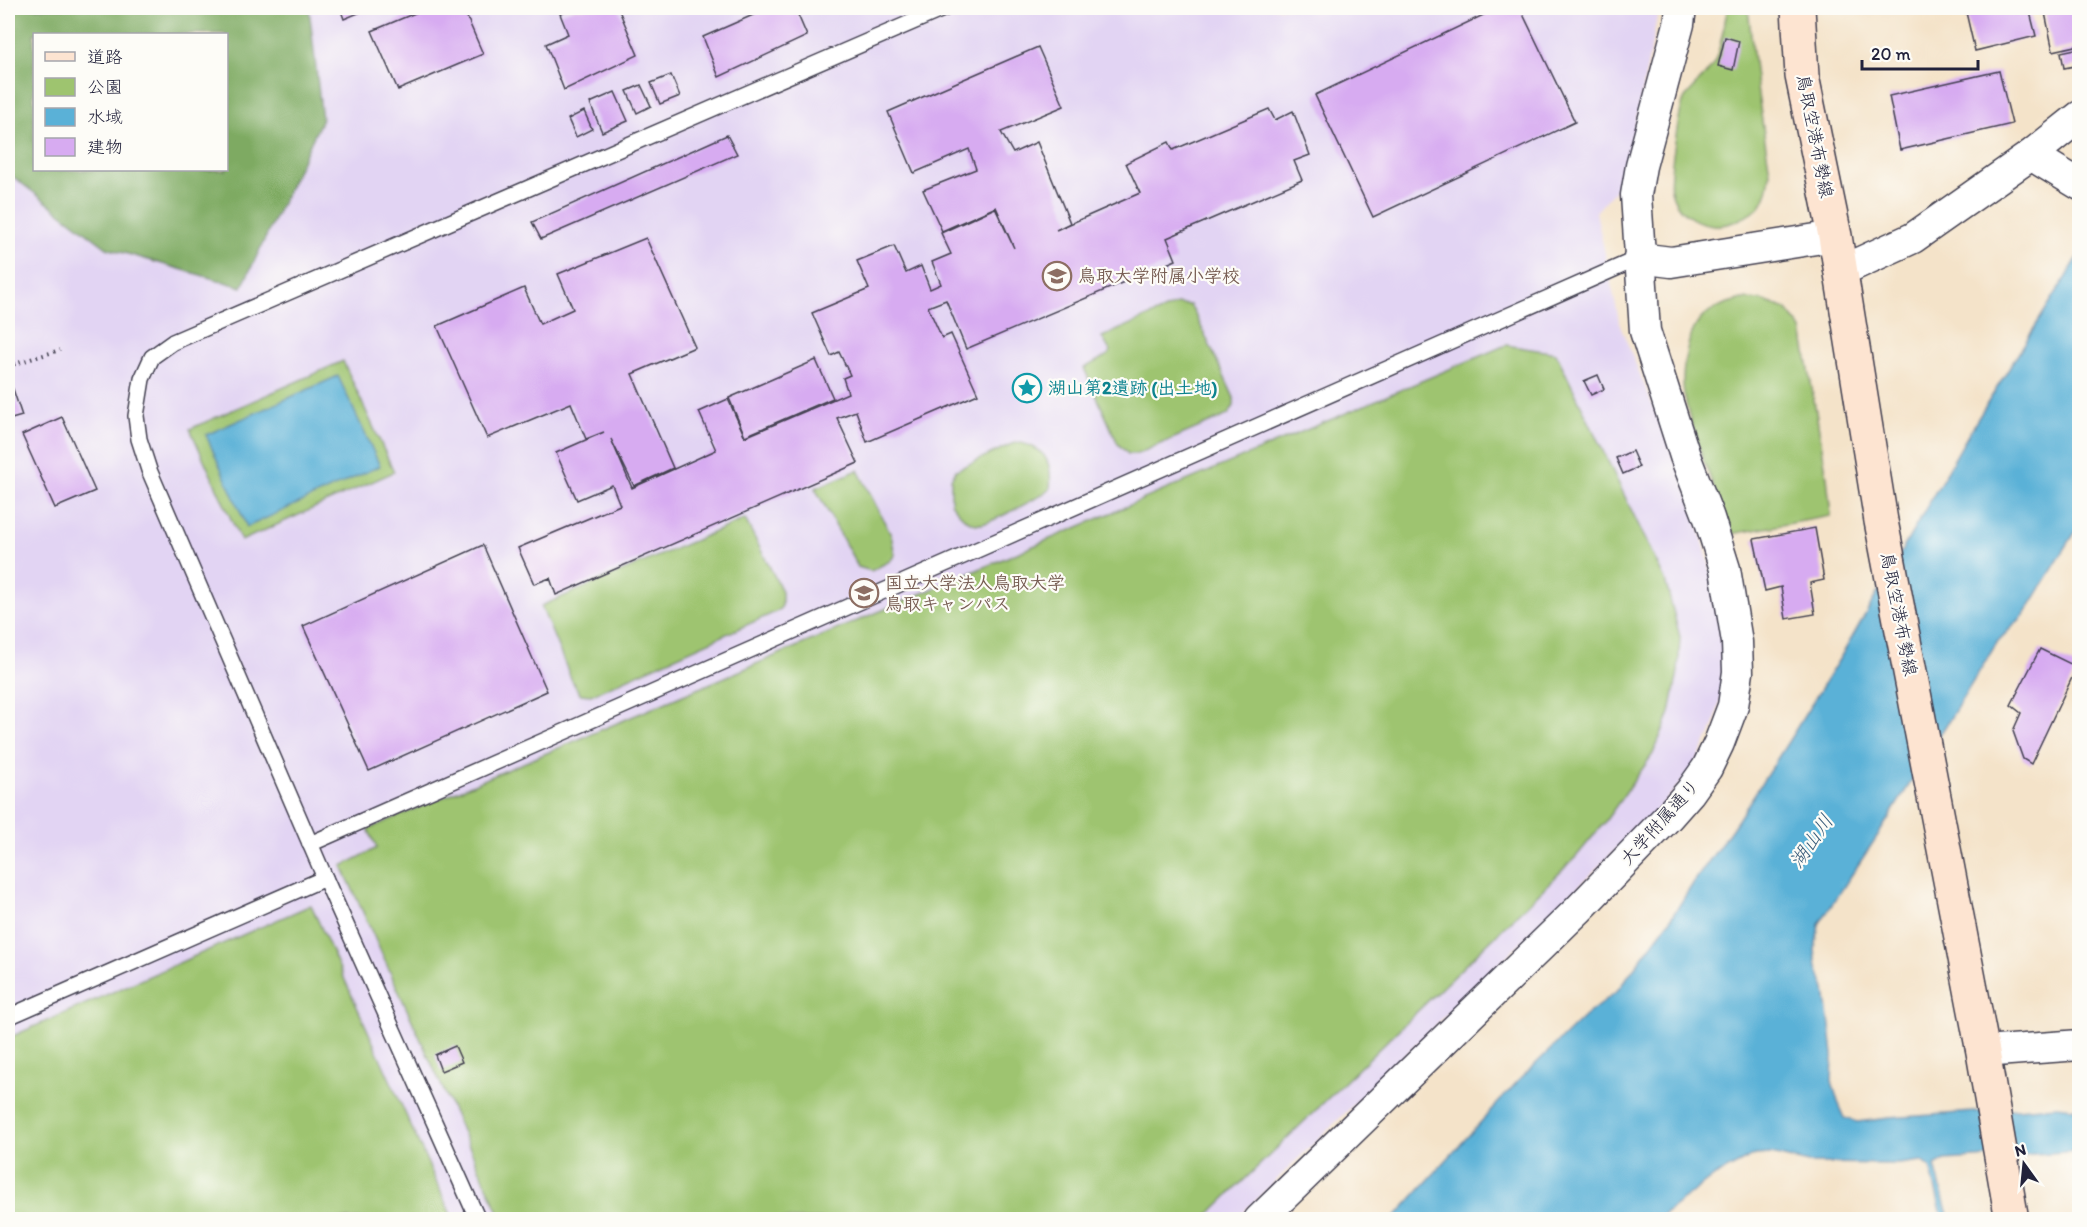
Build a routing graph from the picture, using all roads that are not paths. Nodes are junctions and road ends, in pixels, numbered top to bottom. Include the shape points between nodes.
1 (945, 8) edge
2 (1681, 8) edge
3 (1798, 8) edge
4 (2079, 116) edge
5 (2031, 154) junction
6 (2079, 185) edge
7 (1835, 236) junction
8 (1639, 258) junction
9 (1841, 271) junction
10 (310, 844) junction
11 (325, 878) junction
12 (8, 1017) edge
13 (2079, 1045) edge
14 (1984, 1060) junction
15 (2010, 1207) edge
16 (478, 1220) edge
17 (1259, 1220) edge

1 - 10 lane via 173,342 152,357 142,379 136,416 149,470
2 - 8 street, 大学附属通り via 1636,195
3 - 7 main road, 鳥取空港布勢線 via 1802,76
4 - 5 street
5 - 6 street
5 - 9 street via 1913,238
7 - 8 street via 1671,262
7 - 9 main road, 鳥取空港布勢線
8 - 10 lane
8 - 17 street, 大学附属通り via 1645,331 1684,456 1709,518 1733,609 1738,672 1732,706 1719,742 1690,792 1578,910
9 - 14 main road, 鳥取空港布勢線 via 1881,521
10 - 11 lane
11 - 12 lane
11 - 16 lane
13 - 14 street via 2065,1044
14 - 15 main road, 鳥取空港布勢線

